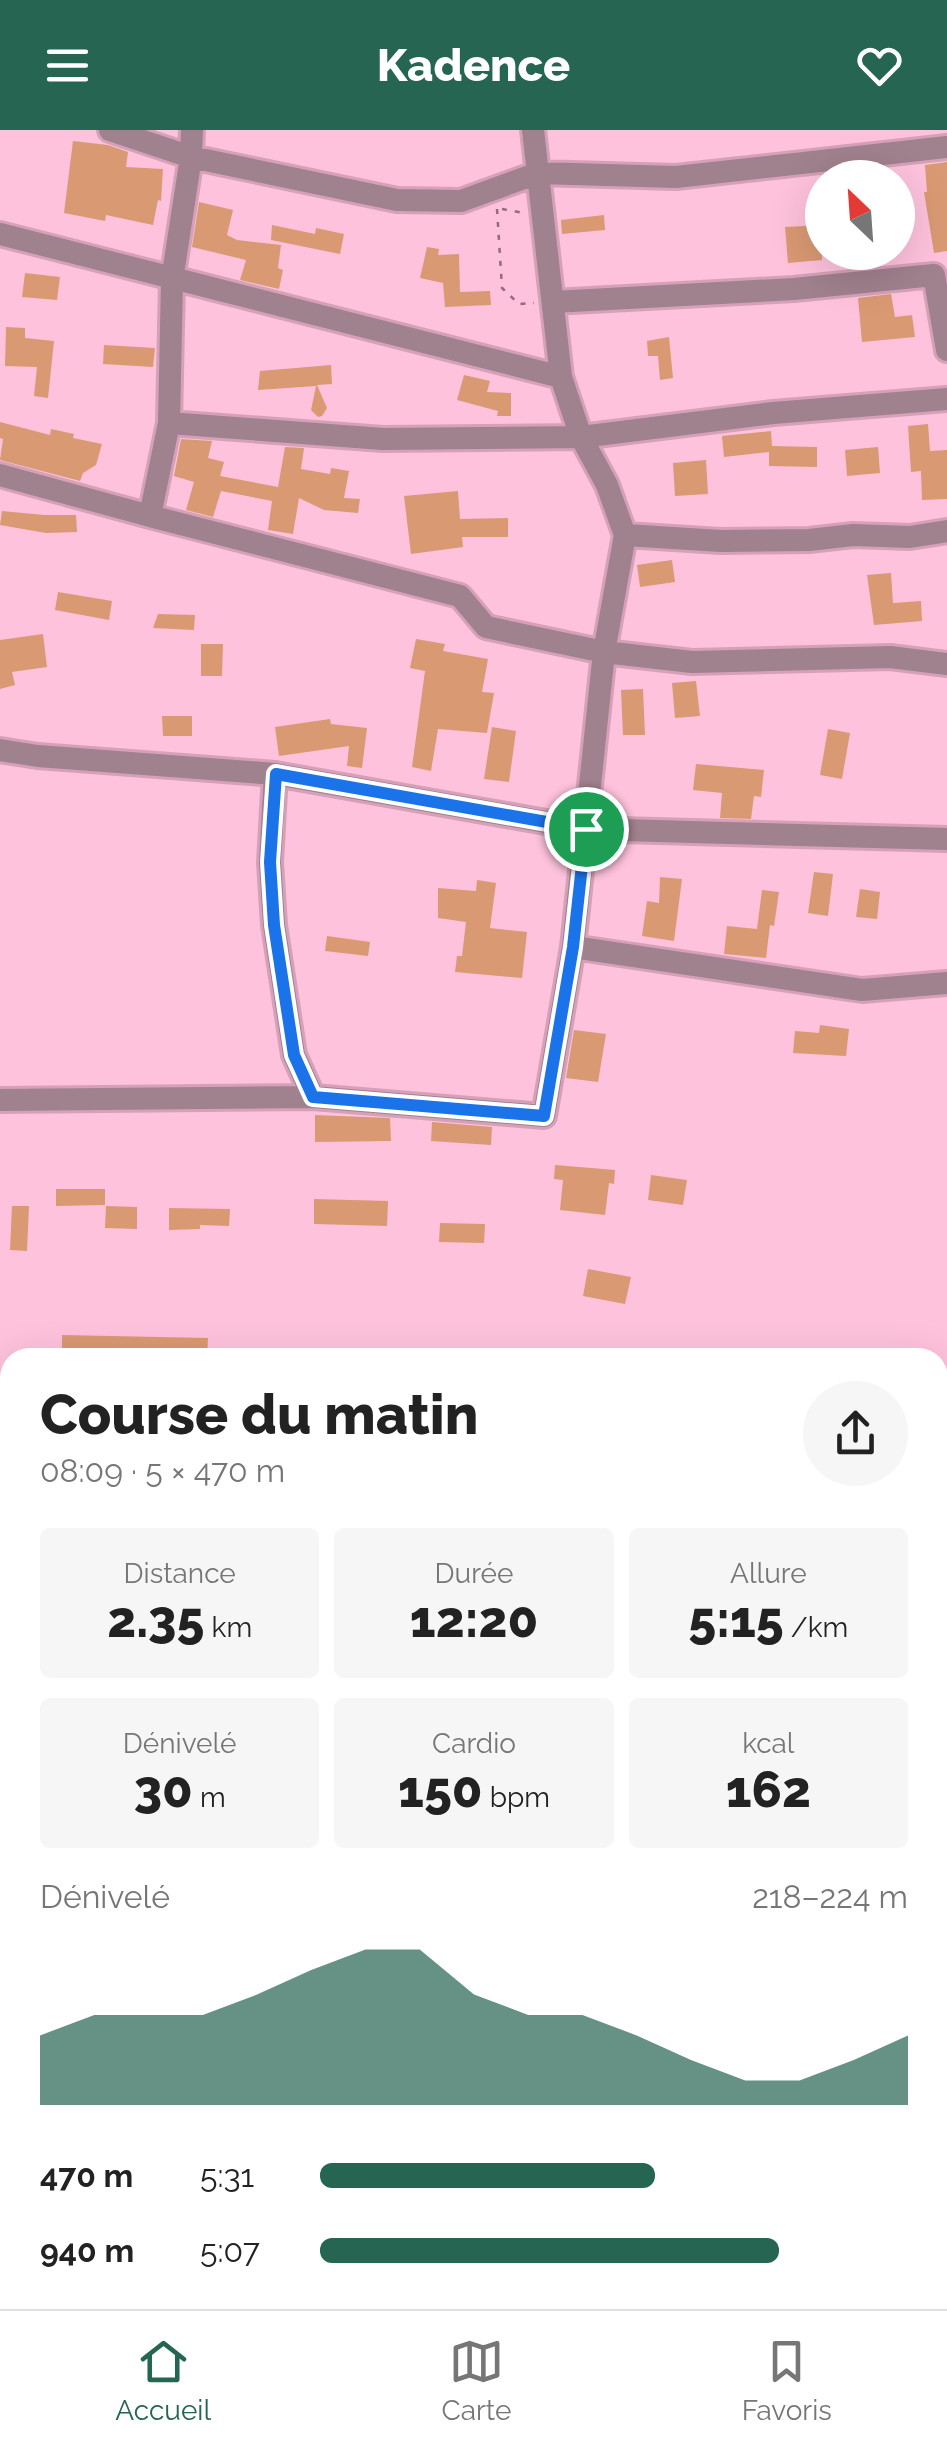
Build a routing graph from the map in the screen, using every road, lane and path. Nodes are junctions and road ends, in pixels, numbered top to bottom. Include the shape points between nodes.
1 (110, 130) edge
2 (192, 130) edge
3 (533, 130) edge
4 (947, 147) edge
5 (191, 157) junction
6 (538, 173) junction
7 (543, 217) junction
8 (0, 234) edge
9 (172, 280) junction
10 (553, 302) junction
11 (947, 350) edge
12 (561, 378) junction
13 (947, 399) edge
14 (169, 424) junction
15 (581, 438) junction
16 (0, 475) edge
17 (150, 516) junction
18 (947, 531) edge
19 (625, 535) junction
20 (604, 652) junction
21 (947, 664) edge
22 (0, 750) edge
23 (276, 774) junction
24 (586, 829) junction
25 (947, 838) edge
26 (573, 947) junction
27 (947, 983) edge
28 (313, 1097) junction
29 (0, 1100) edge

1 - 5 street
2 - 5 street
3 - 6 street
4 - 6 street via 676,177
5 - 6 street via 397,200 462,200
5 - 9 street
6 - 7 street
7 - 10 street
7 - 10 path via 498,208 502,288 519,304
8 - 9 street
9 - 12 street
9 - 14 street
10 - 11 street via 934,275
10 - 12 street
12 - 15 street
13 - 15 street
14 - 15 street via 383,439
14 - 17 street
15 - 19 street via 608,485
16 - 17 street
17 - 20 street via 460,596 486,628
18 - 19 street via 809,540
19 - 20 street
20 - 21 street via 692,662 890,656
20 - 24 street
22 - 23 street
23 - 24 street
23 - 28 street via 274,925 294,1055
24 - 25 street
24 - 26 street
26 - 27 street via 862,990
26 - 28 street via 544,1116
28 - 29 street

